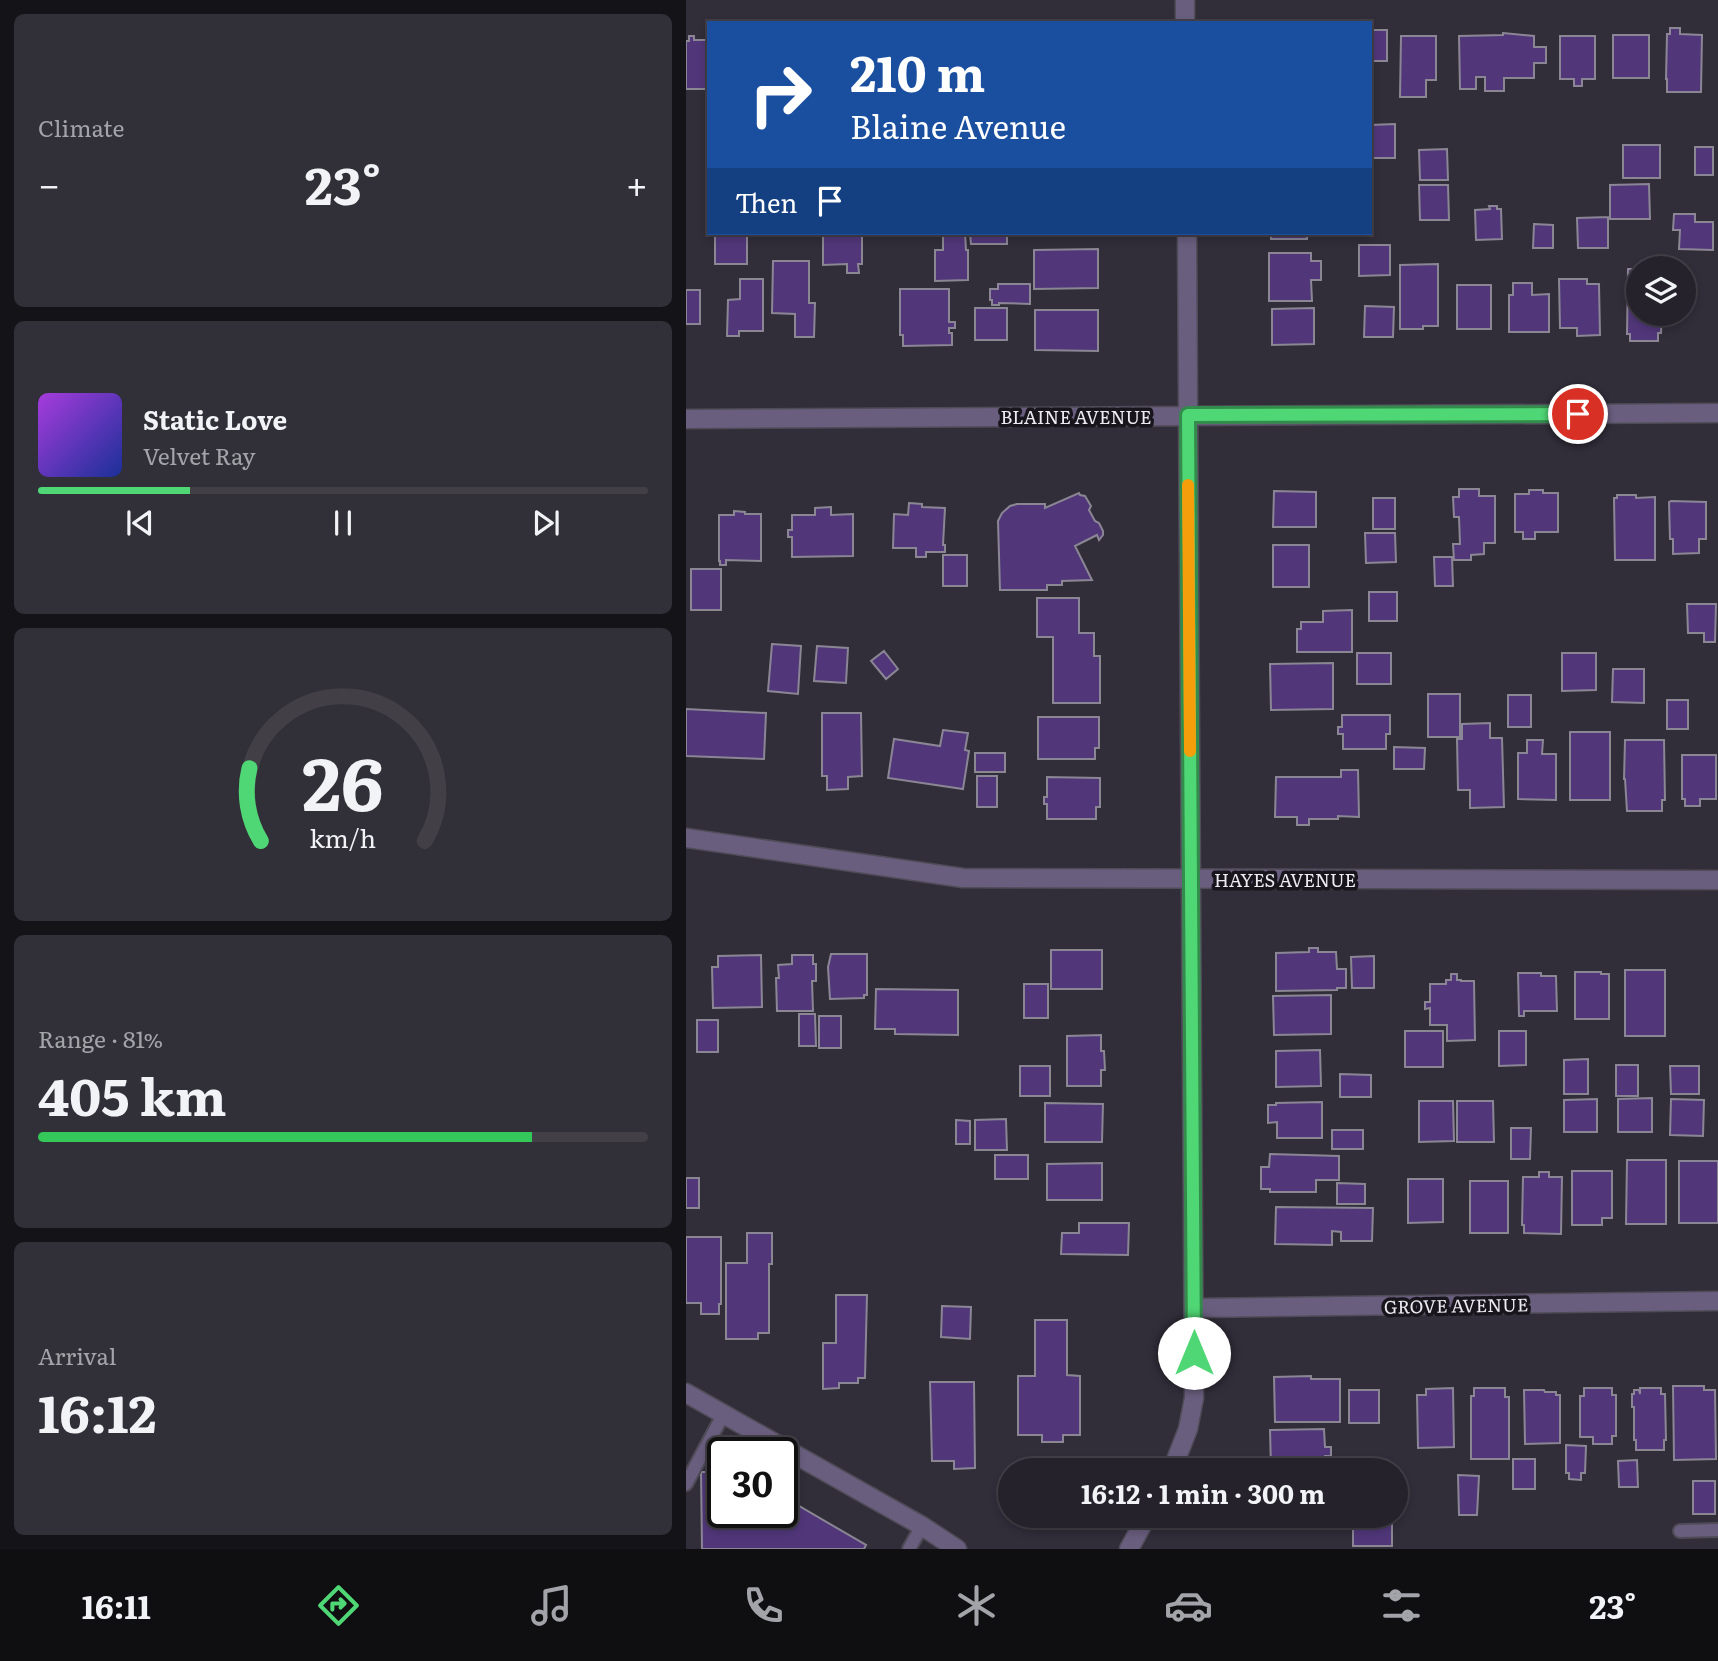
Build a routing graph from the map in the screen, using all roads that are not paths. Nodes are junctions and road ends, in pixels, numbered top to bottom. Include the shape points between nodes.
1 (1185, 0) edge
2 (1185, 21) edge
3 (1186, 235) edge
4 (1718, 413) edge
5 (1188, 415) junction
6 (686, 419) edge
7 (686, 838) edge
8 (1191, 879) junction
9 (1718, 880) edge
10 (1718, 1301) edge
11 (1194, 1308) junction
12 (686, 1394) edge
13 (723, 1415) junction
14 (1177, 1458) edge
15 (686, 1484) edge
16 (922, 1526) junction
17 (1140, 1528) edge
18 (1718, 1530) edge
19 (1680, 1531) dead end
20 (909, 1549) edge
21 (957, 1549) edge
22 (1129, 1549) edge

1 - 2 street
3 - 5 street
4 - 5 street, BLAINE AVENUE
5 - 6 street, BLAINE AVENUE
5 - 8 street
7 - 8 street, HAYES AVENUE via 963,878
8 - 9 street, HAYES AVENUE
8 - 11 street
10 - 11 street, GROVE AVENUE
11 - 14 street via 1194,1398
12 - 13 street
13 - 15 lane
13 - 16 street
16 - 20 lane
16 - 21 street
17 - 22 street
18 - 19 lane

